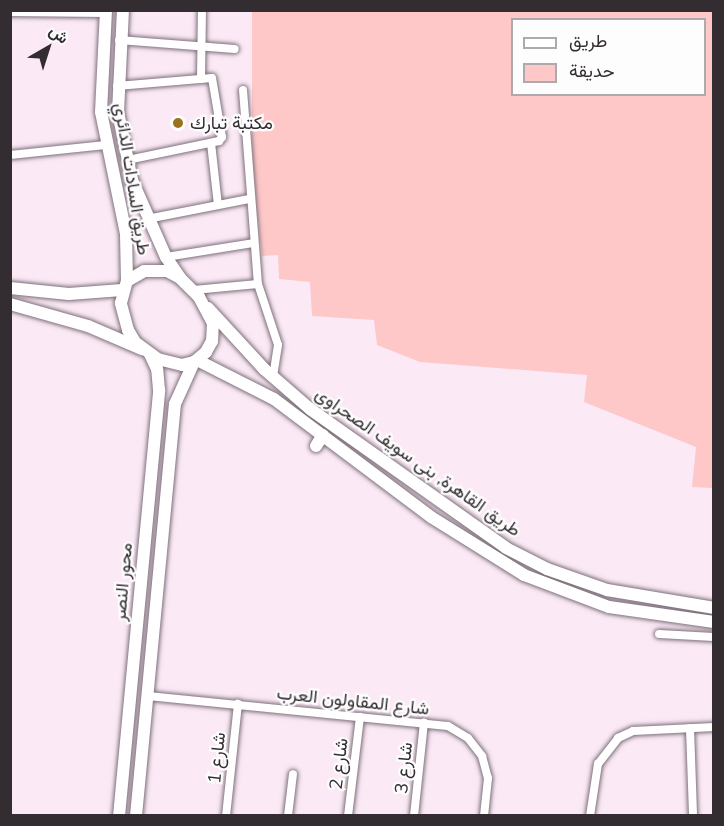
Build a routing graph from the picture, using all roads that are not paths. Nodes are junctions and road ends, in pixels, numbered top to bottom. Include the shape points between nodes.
1 (123, 10) edge
2 (202, 10) edge
3 (10, 12) edge
4 (41, 12) edge
5 (106, 12) edge
6 (119, 40) junction
7 (202, 47) junction
8 (235, 49) dead end
9 (201, 79) junction
10 (117, 86) junction
11 (243, 90) dead end
12 (211, 143) junction
13 (105, 145) junction
14 (10, 155) edge
15 (127, 160) junction
16 (139, 199) junction
17 (249, 199) junction
18 (218, 206) junction
19 (121, 207) junction
20 (147, 219) junction
21 (253, 243) junction
22 (166, 257) junction
23 (180, 278) junction
24 (258, 284) junction
25 (124, 285) junction
26 (10, 288) edge
27 (194, 290) junction
28 (51, 292) junction
29 (10, 304) edge
30 (205, 304) junction
31 (48, 313) junction
32 (147, 352) junction
33 (196, 361) junction
34 (273, 378) junction
35 (714, 608) edge
36 (714, 622) edge
37 (659, 634) dead end
38 (714, 637) edge
39 (148, 696) junction
40 (238, 704) junction
41 (360, 717) junction
42 (424, 723) junction
43 (714, 727) edge
44 (690, 728) junction
45 (293, 774) dead end
46 (119, 816) edge
47 (136, 816) edge
48 (226, 816) edge
49 (288, 816) edge
50 (348, 816) edge
51 (414, 816) edge
52 (484, 816) edge
53 (590, 816) edge
54 (693, 816) edge

1 - 6 main road, طريق السادات الدائري
2 - 7 street
3 - 4 street
4 - 5 street
5 - 13 main road, طريق السادات الدائري via 100,79
6 - 7 street
6 - 10 main road, طريق السادات الدائري
7 - 8 street
7 - 9 street
9 - 10 street
9 - 12 street via 214,82 222,137
10 - 15 main road, طريق السادات الدائري via 120,132
11 - 17 street
12 - 15 street
12 - 18 street
13 - 14 street
13 - 19 main road, طريق السادات الدائري
15 - 16 main road, طريق السادات الدائري
16 - 19 main road via 134,209
16 - 20 main road, طريق السادات الدائري
17 - 18 street
17 - 21 street
18 - 20 street
19 - 25 main road, طريق السادات الدائري via 128,250
20 - 22 main road, طريق السادات الدائري
21 - 22 street
21 - 24 street
22 - 23 main road, طريق السادات الدائري
23 - 25 main road via 156,270 144,272
23 - 27 main road
24 - 27 street
24 - 34 street via 278,345
25 - 28 main road
25 - 32 main road via 121,303 128,330
26 - 28 main road
27 - 30 main road
28 - 31 main road
29 - 31 main road
30 - 33 main road via 213,335 207,352
30 - 34 main road, طريق القاهرة, بنى سويف الصحراوى
31 - 32 main road
32 - 33 main road via 173,364
32 - 46 main road, محور النصر via 157,369 159,390
33 - 36 main road, طريق القاهرة, بنى سويف الصحراوى via 255,388 319,440 524,575 609,607
33 - 39 main road, محور النصر via 175,404
34 - 35 main road, طريق القاهرة, بنى سويف الصحراوى via 442,505 526,559 607,590
37 - 38 street
39 - 40 street, شارع المقاولون العرب
39 - 47 main road, محور النصر
40 - 41 street, شارع المقاولون العرب
40 - 48 street, شارع 1
41 - 42 street, شارع المقاولون العرب
41 - 50 street, شارع 2
42 - 51 street, شارع 3
42 - 52 street, شارع المقاولون العرب via 455,729 479,749 488,778
43 - 44 street
44 - 53 street via 633,731 612,743 598,764
44 - 54 street
45 - 49 street

